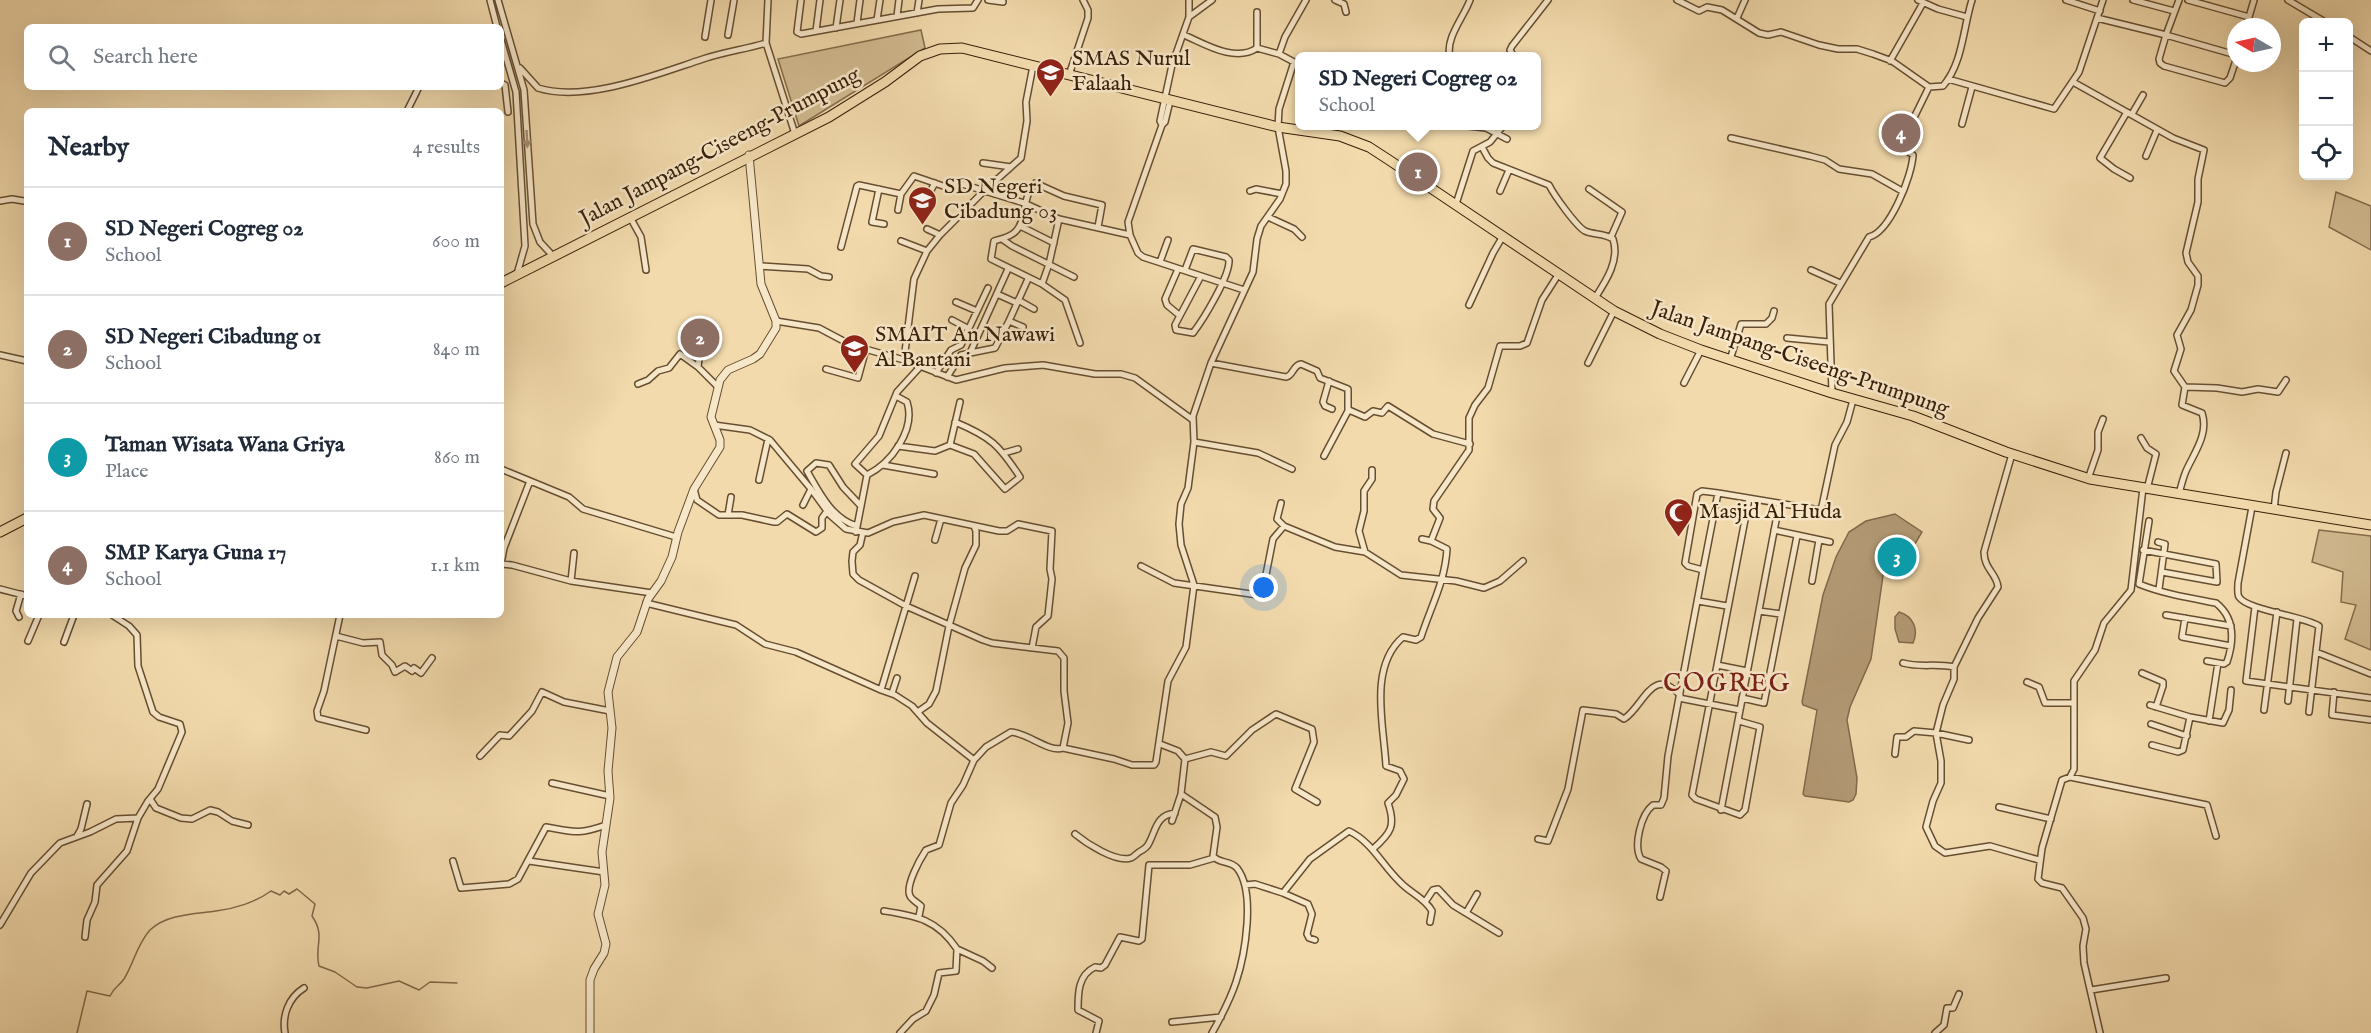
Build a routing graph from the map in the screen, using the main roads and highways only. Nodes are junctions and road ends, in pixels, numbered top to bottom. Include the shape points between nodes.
1 (1295, 130) edge
2 (1296, 130) edge
3 (504, 282) edge
4 (24, 520) edge
5 (2371, 525) edge
6 (0, 532) edge

1 - 3 main road, Jalan Jampang–Ciseeng–Prumpung via 962,48 930,51 866,95 795,134
2 - 5 main road, Jalan Jampang–Ciseeng–Prumpung via 1354,140 1614,311 1701,350 1913,416 2088,479
4 - 6 main road

